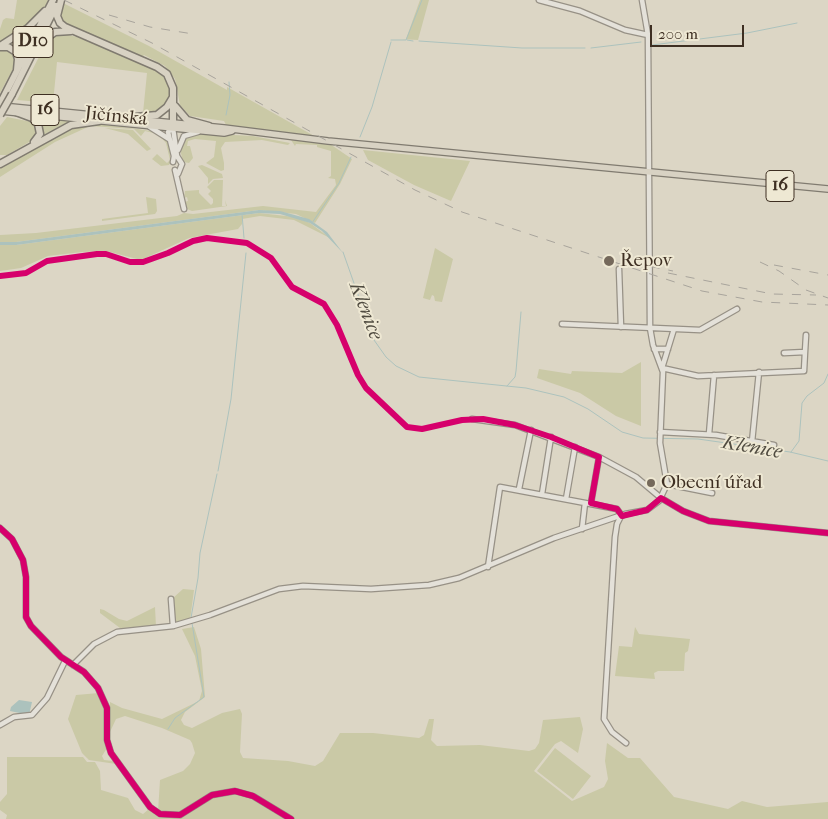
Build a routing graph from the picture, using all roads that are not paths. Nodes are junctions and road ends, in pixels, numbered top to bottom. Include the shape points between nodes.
1 (60, 0) edge
2 (538, 0) edge
3 (642, 0) edge
4 (53, 5) edge
5 (73, 32) junction
6 (648, 35) junction
7 (39, 44) junction
8 (0, 46) edge
9 (15, 78) junction
10 (9, 94) junction
11 (173, 96) junction
12 (174, 103) junction
13 (0, 105) edge
14 (0, 111) edge
15 (16, 112) junction
16 (0, 115) edge
17 (125, 118) junction
18 (99, 121) junction
19 (144, 125) junction
20 (173, 126) junction
21 (209, 126) junction
22 (202, 131) junction
23 (232, 131) junction
24 (170, 141) junction
25 (32, 145) junction
26 (177, 154) junction
27 (10, 158) junction
28 (0, 159) edge
29 (180, 161) junction
30 (173, 162) junction
31 (0, 164) edge
32 (177, 172) junction
33 (648, 172) junction
34 (828, 189) edge
35 (184, 209) dead end
36 (619, 269) dead end
37 (738, 309) dead end
38 (562, 324) dead end
39 (620, 326) junction
40 (650, 328) junction
41 (674, 329) junction
42 (806, 335) dead end
43 (654, 349) junction
44 (668, 349) junction
45 (784, 352) dead end
46 (805, 352) junction
47 (662, 368) junction
48 (759, 372) junction
49 (714, 376) junction
50 (472, 419) dead end
51 (531, 430) junction
52 (660, 433) junction
53 (709, 434) junction
54 (551, 437) junction
55 (752, 442) junction
56 (774, 445) dead end
57 (575, 447) junction
58 (599, 457) junction
59 (667, 484) junction
60 (519, 489) junction
61 (712, 493) dead end
62 (542, 494) junction
63 (661, 498) junction
64 (566, 499) junction
65 (588, 503) junction
66 (622, 516) junction
67 (0, 528) edge
68 (582, 529) junction
69 (828, 534) edge
70 (488, 567) junction
71 (171, 599) dead end
72 (173, 626) junction
73 (65, 661) junction
74 (72, 665) junction
75 (0, 725) edge
76 (626, 742) dead end
77 (290, 819) edge

1 - 4 highway, D10
2 - 6 street
3 - 6 street
4 - 5 highway via 58,20
4 - 7 highway, D10
4 - 8 highway via 28,28
4 - 9 highway, D10
5 - 7 highway via 55,32
5 - 11 highway via 160,69 170,79
6 - 33 street
7 - 10 highway, D10
8 - 9 highway, 16 via 13,49 18,55
9 - 10 highway, D10
10 - 13 highway, D10
10 - 16 highway, D10, bridge
11 - 12 highway
11 - 17 highway via 167,108 157,115
12 - 20 highway
12 - 21 highway via 187,120
13 - 17 main road, Jičínská / 16
14 - 15 main road, Jičínská
15 - 18 main road, Jičínská
15 - 25 highway via 32,118 39,126 39,136
17 - 20 main road, Jičínská / 16
18 - 19 main road, Jičínská / 16
18 - 25 highway, 16 via 71,125
19 - 20 main road, Jičínská / 16
19 - 24 street via 160,131
20 - 21 main road, Jičínská / 16
20 - 22 main road, Jičínská / 16
20 - 24 street via 168,132
20 - 26 street
21 - 23 main road, Jičínská / 16
22 - 23 main road, Jičínská / 16
22 - 26 street, Jičínská via 184,136
23 - 33 main road, Jičínská / 16
24 - 30 street
25 - 27 highway, 16
26 - 29 street
27 - 28 highway
27 - 31 highway, 16
29 - 30 street
29 - 32 street via 182,166
30 - 32 street
32 - 35 street
33 - 34 main road, 16
33 - 40 street
36 - 39 street
37 - 41 street via 700,330
38 - 39 street
39 - 40 street
40 - 41 street
40 - 43 street
41 - 44 street
42 - 46 street
43 - 44 street
43 - 47 street
44 - 47 street
45 - 46 street
46 - 48 street via 804,371
47 - 49 street
47 - 52 street
48 - 49 street
48 - 55 street
49 - 53 street
50 - 51 street
51 - 54 street
51 - 60 street
52 - 53 street
52 - 59 street
53 - 55 street
54 - 57 street
54 - 62 street
55 - 56 street
57 - 58 street
57 - 64 street
58 - 63 street via 636,477
58 - 65 street
59 - 61 street
59 - 63 street
60 - 62 street
60 - 70 street via 500,487
62 - 64 street
63 - 66 street via 647,510
63 - 69 street via 709,521
64 - 65 street
65 - 66 street via 617,509
65 - 68 street
66 - 68 street
66 - 76 street via 615,538 604,719 612,732
67 - 73 street via 12,539 23,560 26,617
68 - 70 street
70 - 72 street via 429,585 371,590 291,586
71 - 72 street
72 - 74 street via 117,632 94,644
73 - 74 street
73 - 75 street via 47,698 32,716 14,717
74 - 77 street via 98,688 107,708 106,734 111,753 156,812 166,816 180,815 212,795 234,791 253,796

